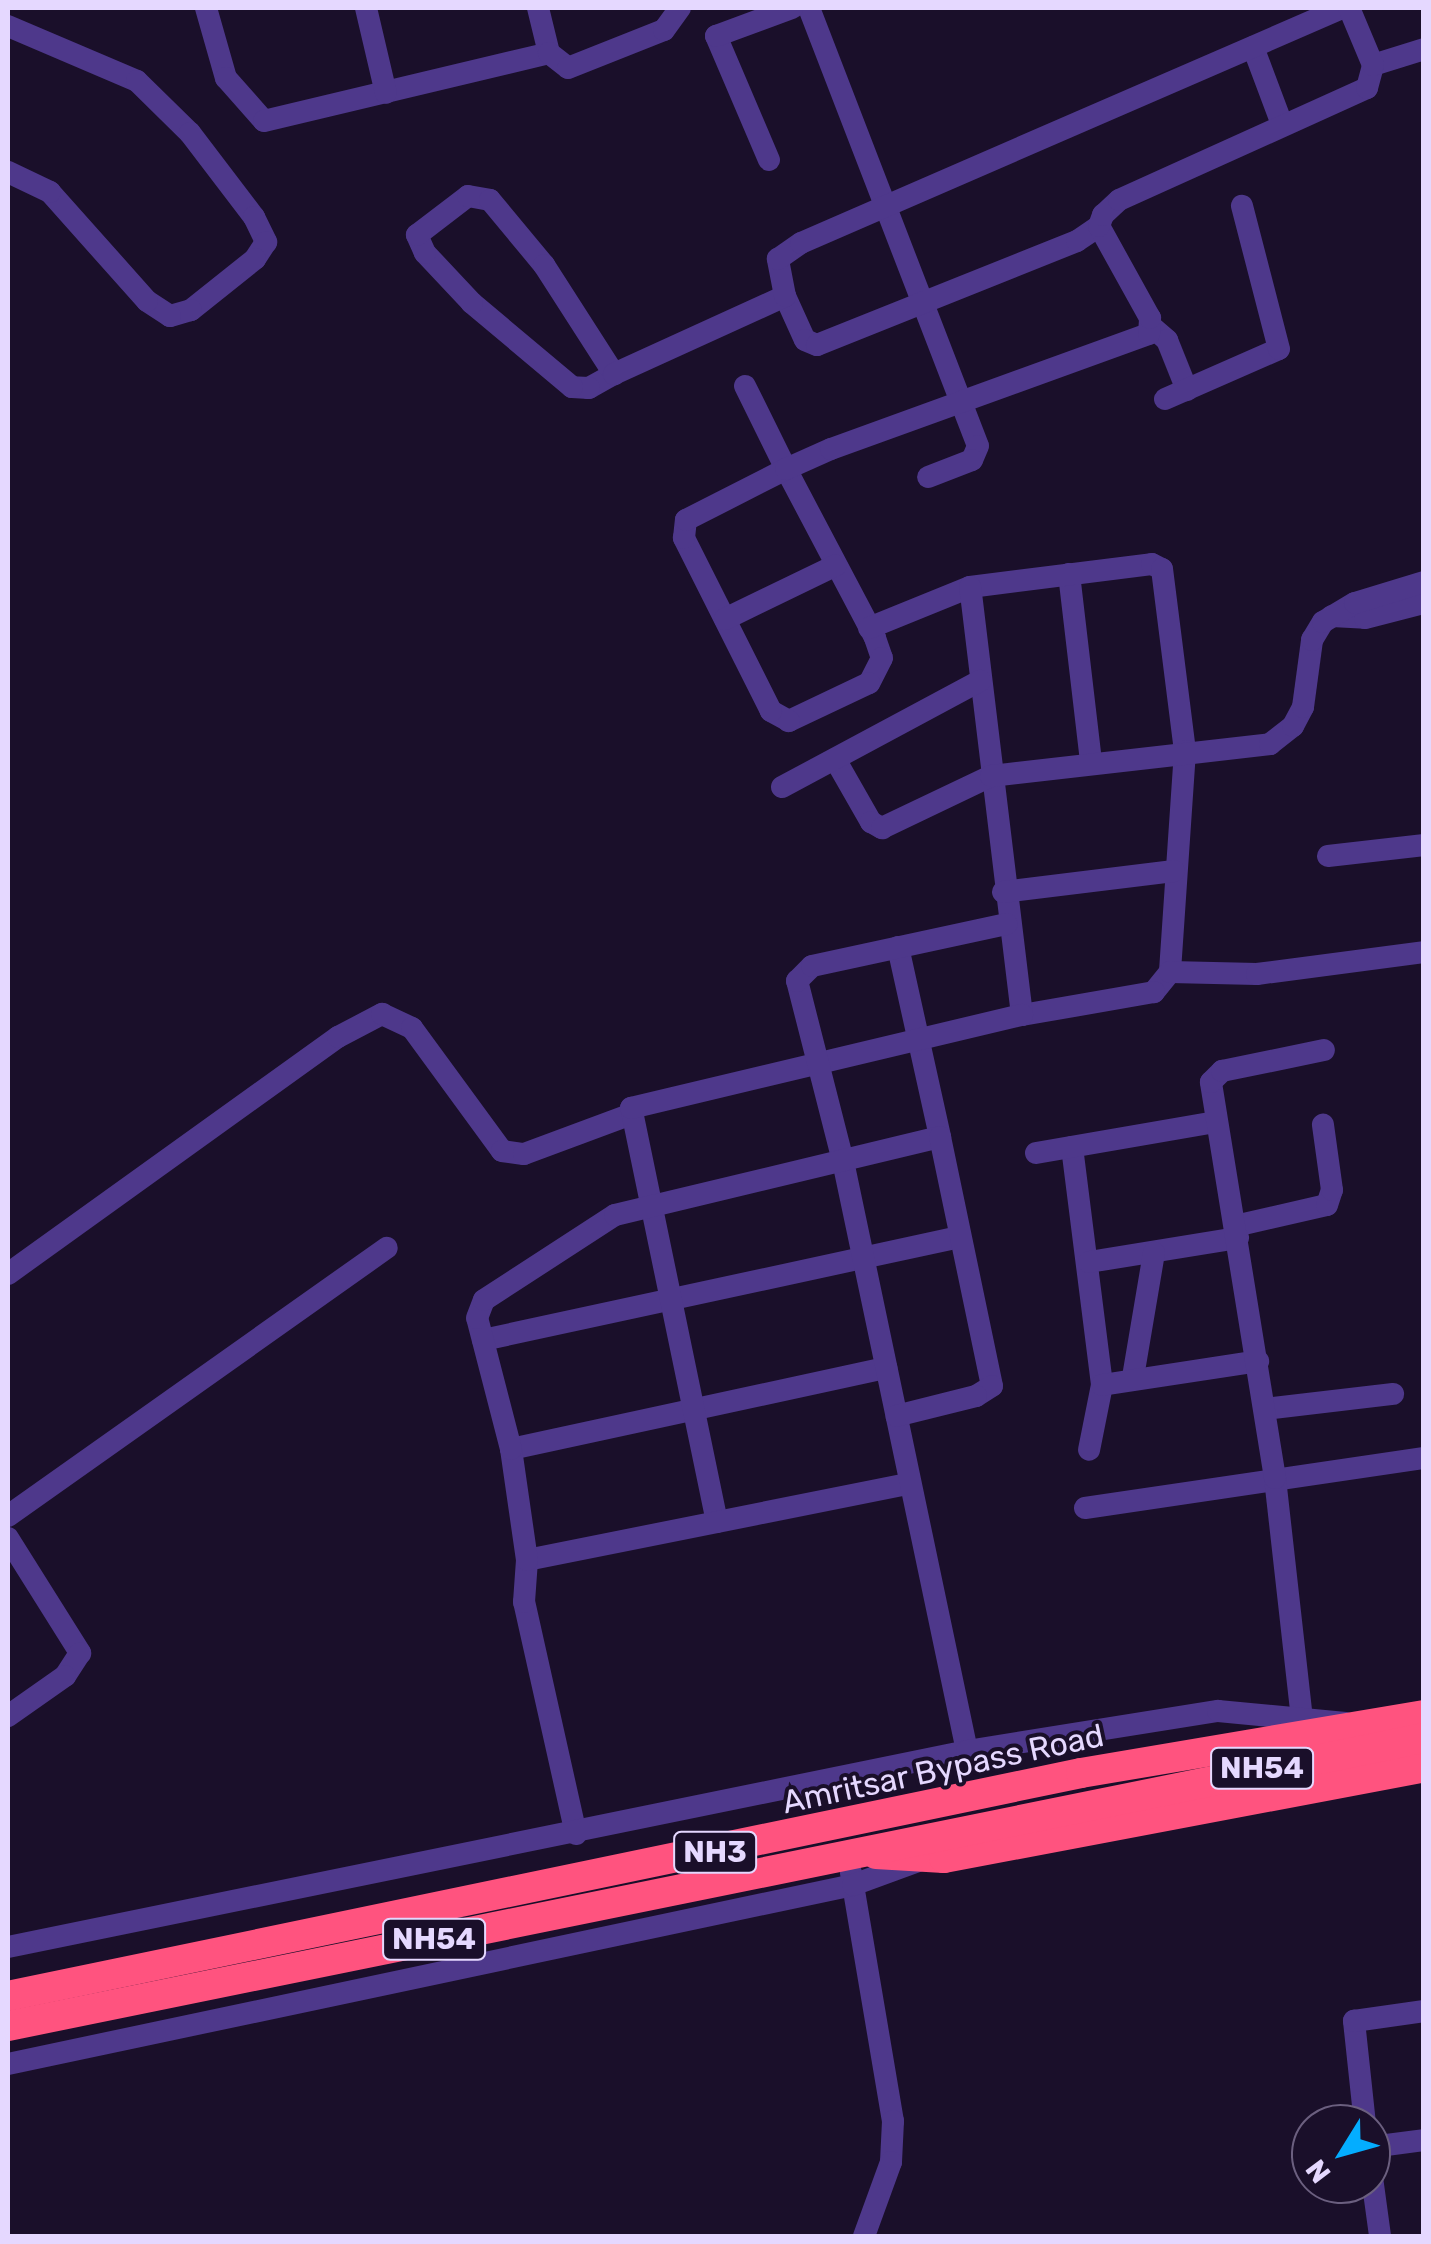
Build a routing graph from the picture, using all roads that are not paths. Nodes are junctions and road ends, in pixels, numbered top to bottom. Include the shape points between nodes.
1 (206, 8) edge
2 (366, 8) edge
3 (538, 8) edge
4 (680, 8) edge
5 (792, 8) edge
6 (809, 8) edge
7 (1346, 8) edge
8 (8, 26) edge
9 (1253, 47) junction
10 (1424, 49) edge
11 (549, 53) junction
12 (1373, 65) junction
13 (386, 93) junction
14 (1282, 124) junction
15 (769, 160) dead end
16 (8, 172) edge
17 (890, 206) junction
18 (1242, 206) dead end
19 (1099, 226) junction
20 (785, 296) junction
21 (926, 302) junction
22 (1152, 327) junction
23 (614, 374) junction
24 (745, 386) dead end
25 (965, 402) junction
26 (786, 469) junction
27 (928, 477) dead end
28 (836, 565) junction
29 (1069, 574) junction
30 (1424, 582) edge
31 (970, 587) junction
32 (1424, 603) edge
33 (1332, 616) junction
34 (725, 620) junction
35 (869, 628) junction
36 (980, 681) junction
37 (1185, 751) junction
38 (835, 758) junction
39 (1091, 761) junction
40 (992, 776) junction
41 (782, 787) dead end
42 (1424, 845) edge
43 (1328, 856) dead end
44 (1174, 871) junction
45 (1003, 892) junction
46 (1008, 924) junction
47 (898, 947) junction
48 (1424, 952) edge
49 (1170, 972) junction
50 (1022, 1015) junction
51 (919, 1037) junction
52 (1324, 1050) dead end
53 (817, 1060) junction
54 (629, 1115) junction
55 (1216, 1122) junction
56 (1322, 1125) dead end
57 (940, 1136) junction
58 (1072, 1147) junction
59 (1036, 1153) dead end
60 (842, 1161) junction
61 (649, 1204) junction
62 (1236, 1232) junction
63 (960, 1237) junction
64 (386, 1248) dead end
65 (1154, 1253) junction
66 (863, 1259) junction
67 (1089, 1262) junction
68 (8, 1274) edge
69 (670, 1301) junction
70 (483, 1340) junction
71 (1258, 1361) junction
72 (886, 1368) junction
73 (1133, 1376) junction
74 (1102, 1384) junction
75 (1393, 1394) dead end
76 (694, 1407) junction
77 (1265, 1409) junction
78 (896, 1416) junction
79 (512, 1449) junction
80 (1090, 1450) dead end
81 (1424, 1458) edge
82 (1275, 1478) junction
83 (909, 1484) junction
84 (1085, 1508) dead end
85 (8, 1516) edge
86 (717, 1522) junction
87 (8, 1538) edge
88 (527, 1560) junction
89 (1424, 1715) edge
90 (8, 1716) edge
91 (1302, 1725) junction
92 (1424, 1738) edge
93 (967, 1751) junction
94 (1424, 1766) edge
95 (576, 1834) junction
96 (854, 1851) junction
97 (921, 1860) junction
98 (853, 1885) junction
99 (8, 1947) edge
100 (8, 1996) edge
101 (1424, 2011) edge
102 (8, 2026) edge
103 (8, 2064) edge
104 (1362, 2104) edge
105 (1424, 2140) edge
106 (1391, 2144) edge
107 (1376, 2204) edge
108 (864, 2236) edge
109 (1380, 2236) edge

1 - 13 street via 226,78 264,121
2 - 13 street
3 - 11 street
4 - 11 street via 673,25 577,68
5 - 15 street via 716,36
6 - 17 street
7 - 9 street
7 - 12 street
8 - 16 street via 136,81 190,133 266,242 256,259 190,310 170,316 146,301 50,192
9 - 14 street
9 - 17 street
10 - 12 street
11 - 13 street
12 - 14 street via 1367,88
14 - 19 street via 1119,200
17 - 20 street via 783,252 775,270
17 - 21 street
18 - 22 street via 1279,350 1176,395 1167,340
19 - 21 street via 1077,242
19 - 22 street
20 - 21 street via 805,340 817,345
20 - 23 street
21 - 25 street
22 - 25 street via 1142,338
23 - 23 street via 589,388 572,387 472,303 417,236 468,196 490,200 544,265
24 - 26 street
25 - 26 street
25 - 27 street via 978,454
26 - 28 street
26 - 34 street via 686,520 684,538
28 - 34 street
28 - 35 street
29 - 31 street
29 - 37 street via 1152,564 1162,569
29 - 39 street
30 - 33 street
31 - 35 street
31 - 36 street
32 - 33 street via 1365,618
33 - 37 street via 1312,640 1303,707 1283,738
34 - 35 street via 783,722 880,673
36 - 38 street
36 - 40 street
37 - 39 street
37 - 44 street
38 - 40 street via 871,822 882,828
38 - 41 street
39 - 40 street
40 - 45 street
42 - 43 street
44 - 45 street
44 - 49 street
45 - 46 street
46 - 47 street
46 - 50 street
47 - 51 street
47 - 53 street via 799,974
48 - 49 street via 1256,974
49 - 50 street via 1154,992
50 - 51 street
51 - 53 street
51 - 57 street
52 - 55 street via 1214,1075
53 - 54 street via 642,1102
53 - 60 street
54 - 61 street
54 - 68 street via 524,1154 502,1151 412,1028 382,1014 338,1037
55 - 58 street
55 - 62 street
56 - 62 street via 1332,1190 1328,1205
57 - 60 street
57 - 63 street
58 - 59 street
58 - 67 street
60 - 61 street
60 - 66 street
61 - 69 street
61 - 70 street via 593,1224 484,1300 477,1318
62 - 65 street
62 - 71 street
63 - 66 street
63 - 78 street via 992,1386
64 - 85 street
65 - 67 street
65 - 73 street
66 - 69 street
66 - 72 street
67 - 74 street
69 - 70 street
69 - 76 street
70 - 79 street
71 - 73 street
71 - 77 street
72 - 76 street
72 - 78 street
73 - 74 street
74 - 80 street
75 - 77 street
76 - 79 street
76 - 86 street
77 - 82 street
78 - 83 street
79 - 88 street
81 - 82 street
82 - 84 street
82 - 91 street
83 - 86 street
83 - 93 street
86 - 88 street
87 - 90 street via 80,1653 65,1676
88 - 95 street via 524,1602
89 - 91 highway, Amritsar Bypass Road / NH3 via 1361,1726
91 - 93 street via 1218,1711
91 - 100 highway, Amritsar Bypass Road / NH3
92 - 96 highway, NH54
93 - 95 street
94 - 97 highway, Amritsar Bypass Road
95 - 99 street
96 - 97 highway, Amritsar Bypass Road
96 - 98 street
96 - 102 highway, Amritsar Bypass Road / NH54
97 - 98 street
98 - 103 street
98 - 108 street via 893,2121 891,2162
101 - 104 street via 1354,2021
105 - 106 street
107 - 109 street

